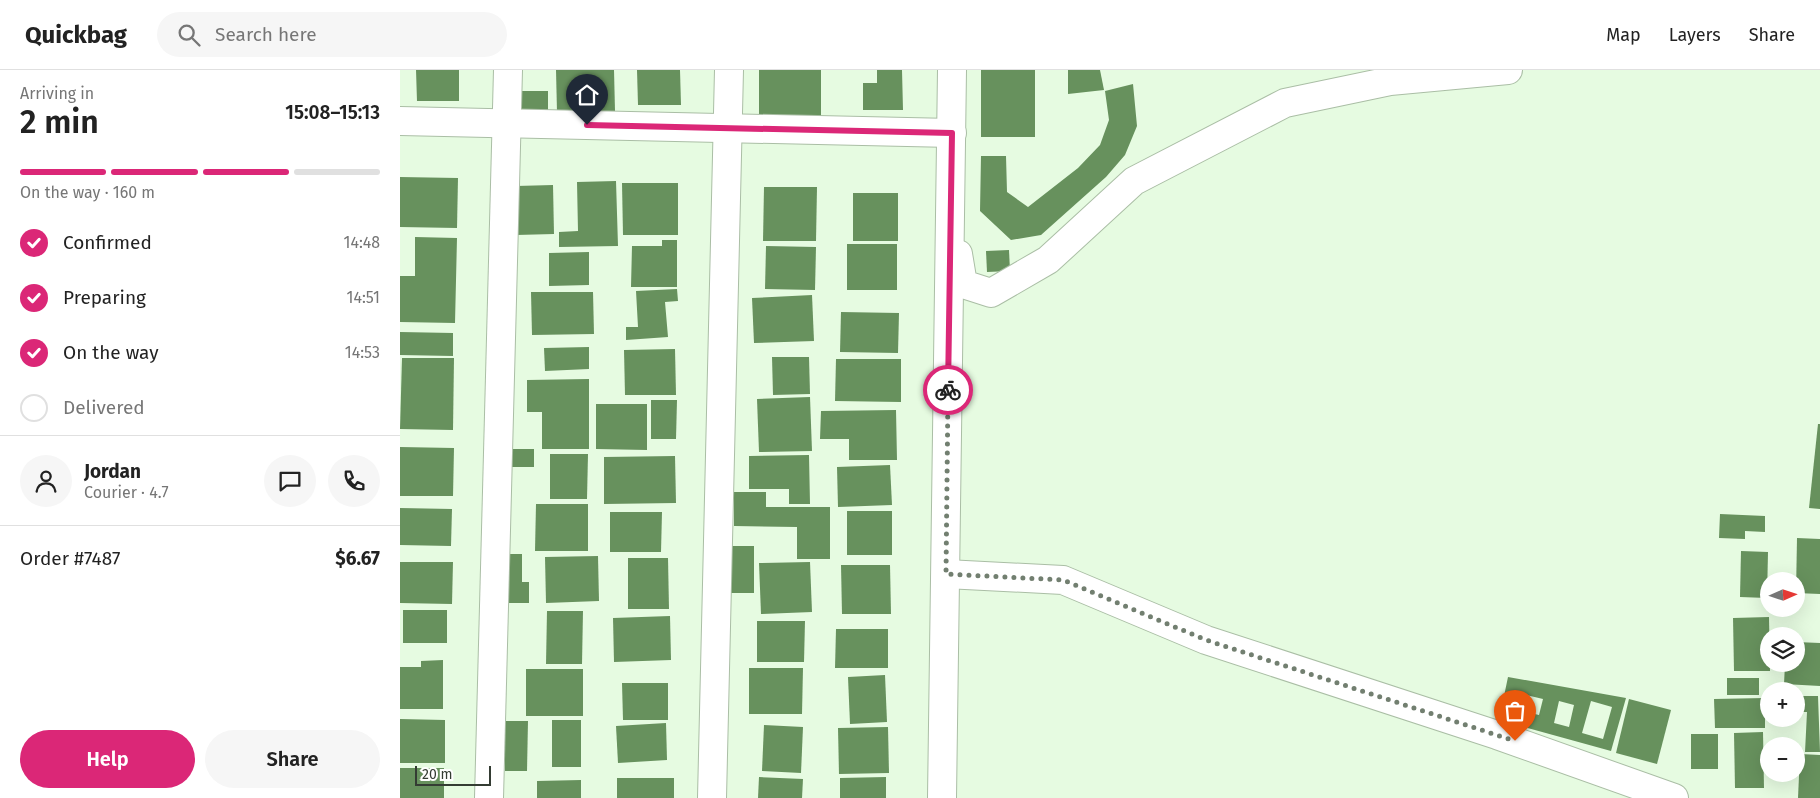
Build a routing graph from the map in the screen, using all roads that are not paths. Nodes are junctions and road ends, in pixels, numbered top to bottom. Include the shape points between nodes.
1 (508, 70) edge
2 (729, 70) edge
3 (952, 70) edge
4 (1508, 70) edge
5 (400, 121) edge
6 (507, 123) junction
7 (727, 128) junction
8 (952, 133) junction
9 (951, 212) junction
10 (946, 574) junction
11 (489, 798) edge
12 (712, 798) edge
13 (942, 798) edge
14 (1674, 798) edge

1 - 6 street
2 - 7 street
3 - 8 street
4 - 9 street via 1390,81 1285,103 1134,181 1048,260 991,294 964,284
5 - 6 street
6 - 7 street
6 - 11 street
7 - 8 street
7 - 12 street
8 - 9 street
9 - 10 street
10 - 13 street
10 - 14 street via 1063,580 1206,640 1497,735

